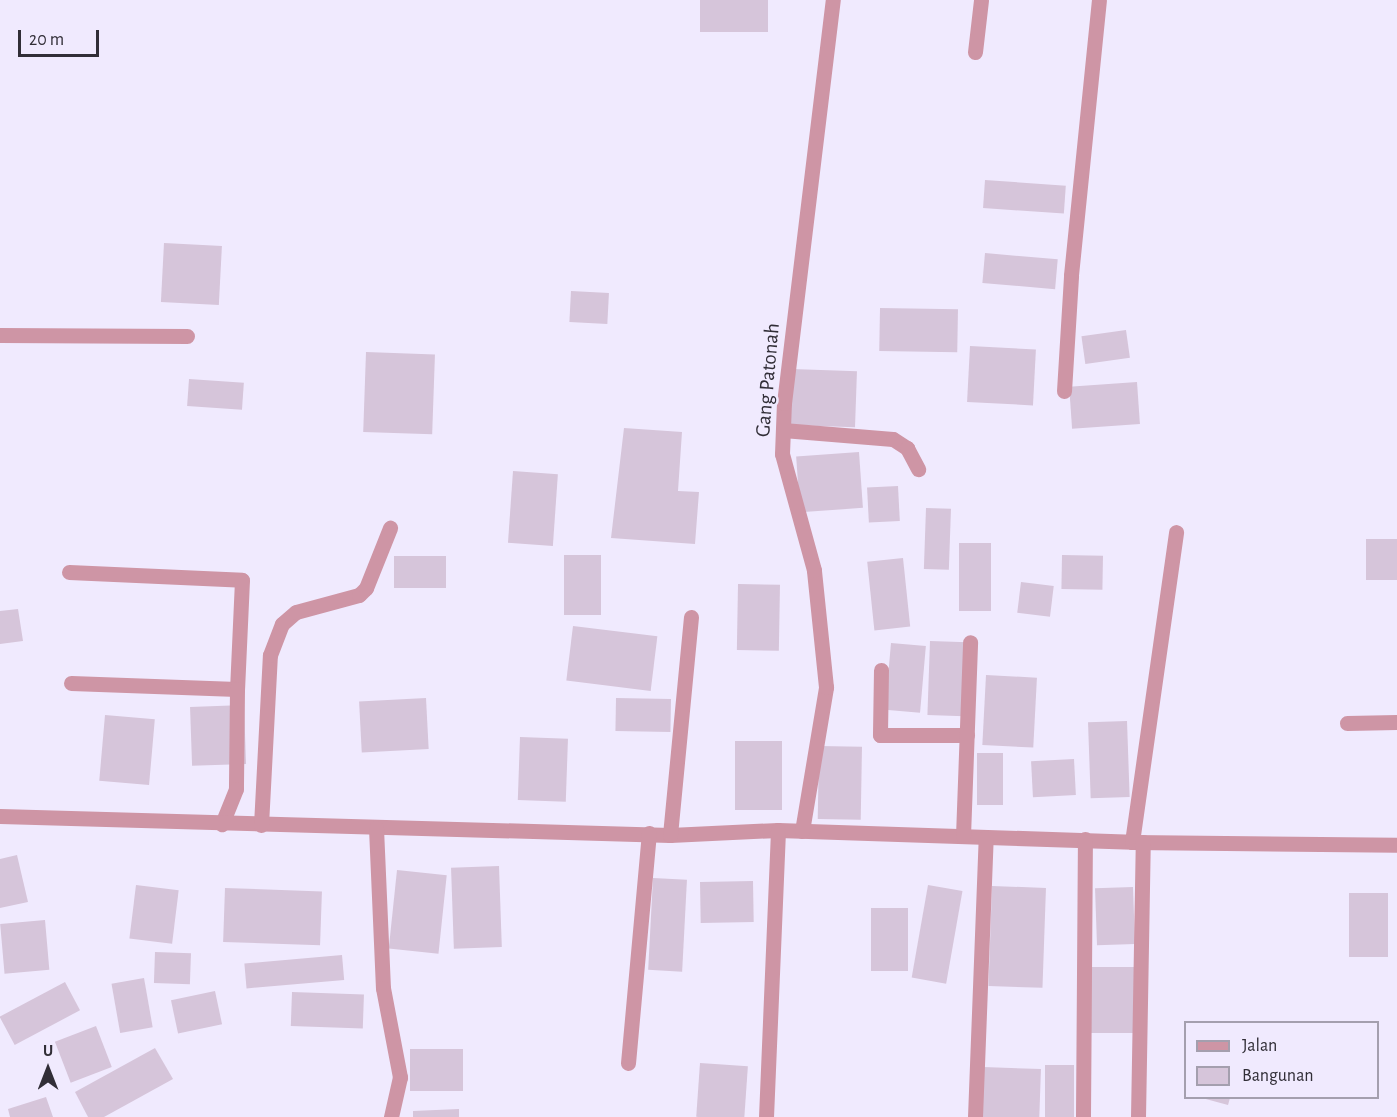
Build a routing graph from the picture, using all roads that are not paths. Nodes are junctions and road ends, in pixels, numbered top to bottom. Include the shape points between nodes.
1 (833, 0) edge
2 (981, 0) edge
3 (1099, 0) edge
4 (975, 52) dead end
5 (0, 335) edge
6 (187, 336) dead end
7 (1064, 391) dead end
8 (783, 430) junction
9 (918, 469) dead end
10 (390, 528) dead end
11 (1176, 532) dead end
12 (69, 572) dead end
13 (691, 617) dead end
14 (970, 642) dead end
15 (881, 670) dead end
16 (71, 682) dead end
17 (237, 689) junction
18 (1397, 722) edge
19 (1347, 723) dead end
20 (967, 735) junction
21 (0, 816) edge
22 (222, 824) junction
23 (261, 825) junction
24 (376, 828) junction
25 (778, 830) junction
26 (802, 831) junction
27 (649, 833) junction
28 (670, 835) junction
29 (963, 836) junction
30 (986, 837) junction
31 (1085, 839) junction
32 (1137, 843) junction
33 (1397, 845) edge
34 (628, 1063) dead end
35 (391, 1117) edge
36 (766, 1117) edge
37 (975, 1117) edge
38 (1083, 1117) edge
39 (1138, 1117) edge

1 - 8 street, Gang Patonah
2 - 4 street
3 - 7 street via 1071,275
5 - 6 street
8 - 9 street via 892,439 907,448
8 - 26 street, Gang Patonah via 782,453 814,570 826,687
10 - 23 street via 366,588 359,595 297,612 282,624 270,656
11 - 32 street
12 - 17 street via 242,580
13 - 28 street
14 - 20 street
15 - 20 street via 880,735
16 - 17 street
17 - 22 street via 236,789
18 - 19 street
20 - 29 street
21 - 22 street
22 - 23 street
23 - 24 street
24 - 27 street
24 - 35 street via 383,988 400,1077
25 - 26 street
25 - 28 street
25 - 36 street
26 - 29 street
27 - 28 street
27 - 34 street
29 - 30 street
30 - 31 street
30 - 37 street
31 - 32 street
31 - 38 street
32 - 33 street
32 - 39 street

